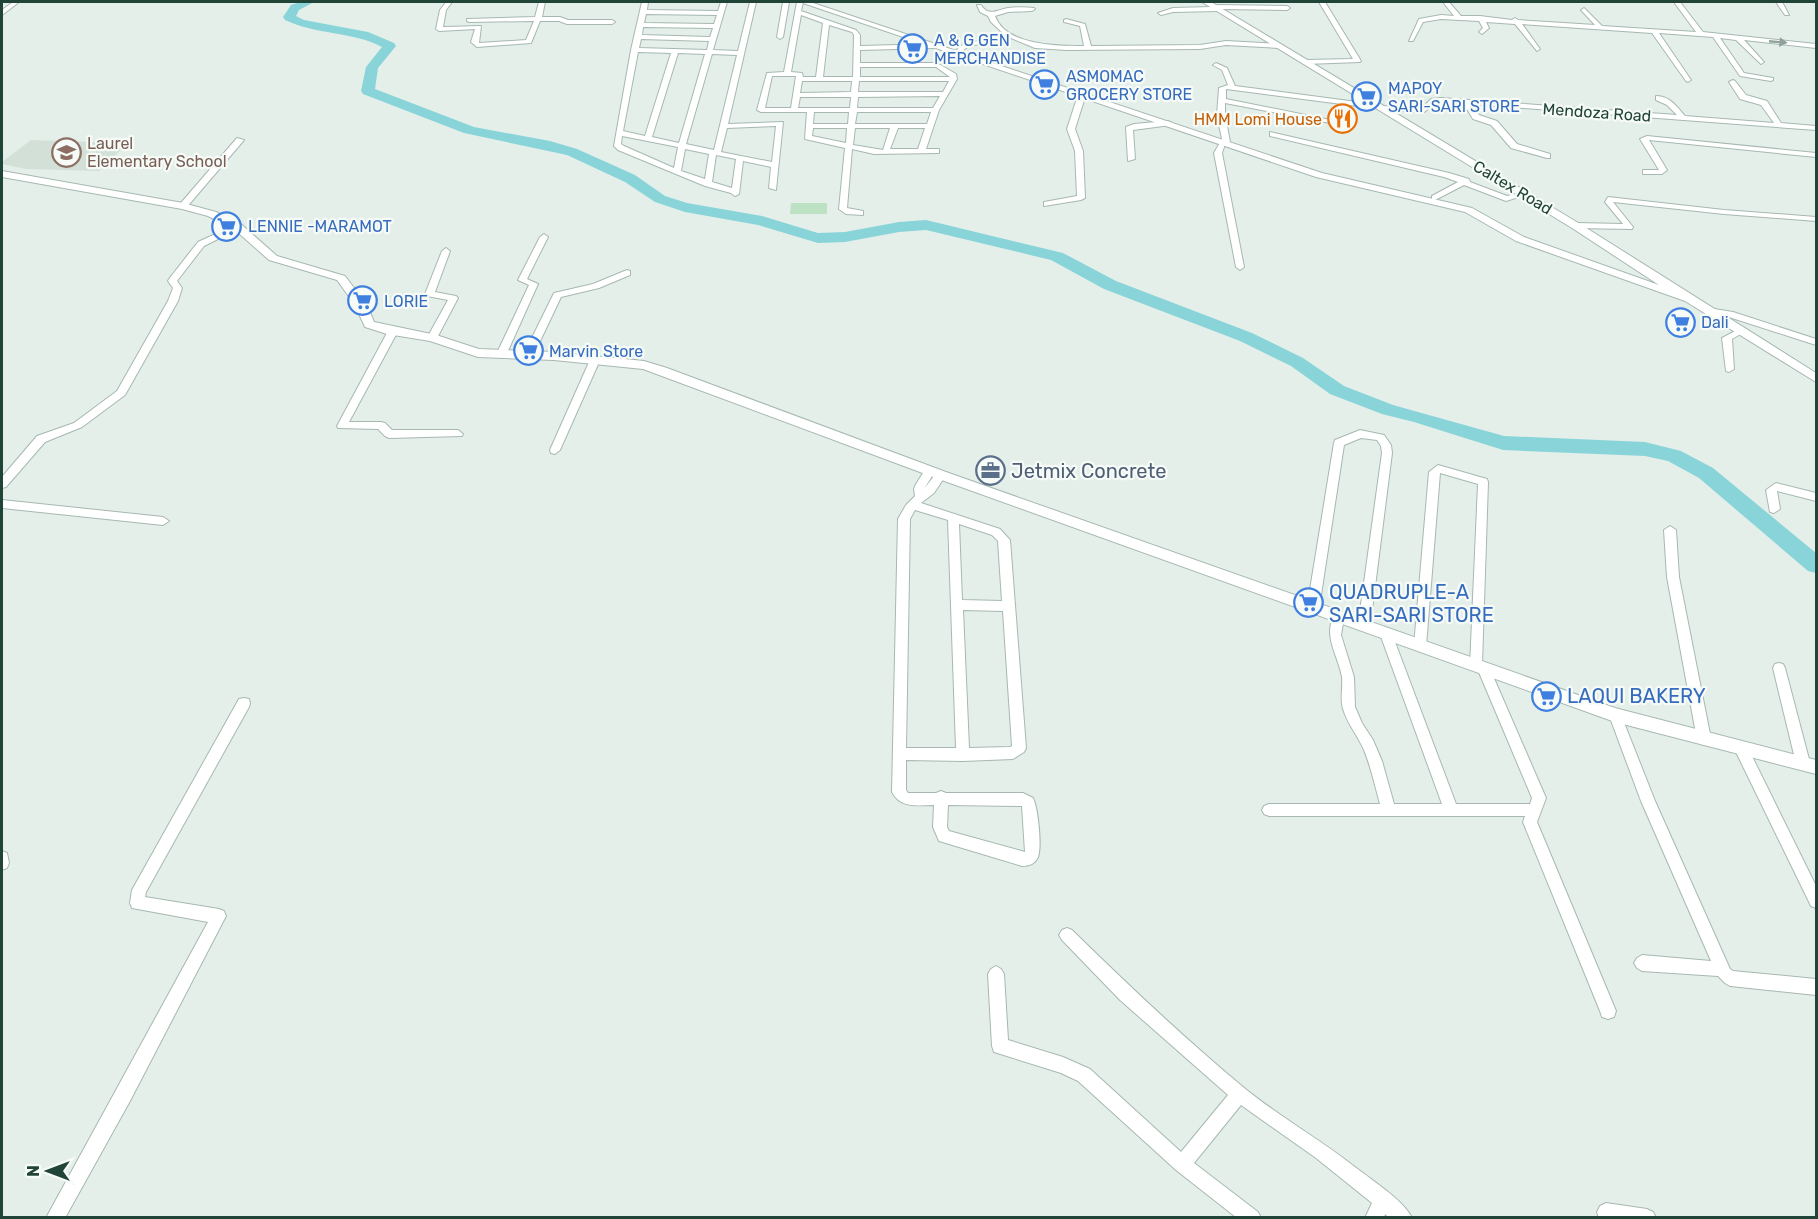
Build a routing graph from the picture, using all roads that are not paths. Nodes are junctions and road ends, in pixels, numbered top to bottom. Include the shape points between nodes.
1 (16, 2) edge
2 (448, 2) edge
3 (542, 2) edge
4 (645, 2) edge
5 (724, 2) edge
6 (753, 2) edge
7 (786, 2) edge
8 (800, 2) edge
9 (804, 2) edge
10 (1322, 2) edge
11 (1446, 2) edge
12 (1677, 2) edge
13 (1779, 2) edge
14 (979, 6) dead end
15 (1213, 6) edge
16 (1287, 8) dead end
17 (1032, 9) dead end
18 (1584, 10) dead end
19 (643, 12) junction
20 (797, 12) junction
21 (2, 13) edge
22 (719, 13) junction
23 (1161, 14) dead end
24 (1787, 14) dead end
25 (991, 15) junction
26 (1458, 16) junction
27 (1480, 18) junction
28 (538, 19) junction
29 (469, 20) dead end
30 (1515, 20) junction
31 (1066, 21) dead end
32 (612, 22) dead end
33 (826, 22) junction
34 (640, 25) junction
35 (715, 26) junction
36 (1601, 27) junction
37 (1482, 32) dead end
38 (1654, 32) junction
39 (1701, 34) junction
40 (1715, 36) junction
41 (637, 37) junction
42 (780, 37) dead end
43 (712, 39) junction
44 (1739, 39) junction
45 (1411, 40) dead end
46 (984, 42) dead end
47 (934, 46) junction
48 (1280, 46) junction
49 (1816, 46) edge
50 (857, 48) junction
51 (1089, 48) junction
52 (1537, 49) dead end
53 (634, 50) junction
54 (675, 52) junction
55 (709, 53) junction
56 (740, 53) junction
57 (956, 53) junction
58 (1306, 62) junction
59 (1761, 62) dead end
60 (856, 64) junction
61 (1216, 65) dead end
62 (787, 74) junction
63 (799, 79) junction
64 (819, 79) junction
65 (855, 79) junction
66 (954, 79) junction
67 (1771, 79) dead end
68 (1688, 80) dead end
69 (1733, 82) dead end
70 (1232, 86) junction
71 (853, 94) junction
72 (944, 94) junction
73 (1082, 94) junction
74 (796, 95) junction
75 (1659, 98) dead end
76 (1221, 100) junction
77 (1467, 104) junction
78 (1378, 106) junction
79 (794, 110) junction
80 (811, 110) junction
81 (853, 110) junction
82 (935, 110) junction
83 (1683, 118) junction
84 (1168, 123) junction
85 (1351, 125) dead end
86 (1779, 125) junction
87 (725, 126) junction
88 (809, 126) junction
89 (895, 126) junction
90 (929, 126) junction
91 (851, 127) junction
92 (1816, 128) edge
93 (620, 133) junction
94 (1273, 134) dead end
95 (650, 139) junction
96 (240, 140) dead end
97 (1225, 141) junction
98 (682, 145) junction
99 (847, 146) junction
100 (886, 151) junction
101 (921, 151) junction
102 (936, 151) dead end
103 (715, 152) junction
104 (1816, 154) edge
105 (1547, 156) dead end
106 (643, 158) junction
107 (740, 158) junction
108 (1131, 159) dead end
109 (774, 165) junction
110 (677, 172) junction
111 (1646, 172) dead end
112 (2, 174) edge
113 (1466, 181) junction
114 (708, 184) junction
115 (773, 188) dead end
116 (1524, 194) junction
117 (1435, 198) dead end
118 (1047, 204) dead end
119 (183, 206) junction
120 (860, 213) dead end
121 (1816, 219) edge
122 (1576, 226) junction
123 (238, 227) junction
124 (544, 237) dead end
125 (446, 250) dead end
126 (1240, 267) dead end
127 (627, 273) dead end
128 (1689, 299) junction
129 (1708, 311) junction
130 (393, 331) junction
131 (1742, 332) junction
132 (432, 338) junction
133 (1816, 342) edge
134 (502, 354) junction
135 (529, 354) junction
136 (595, 360) junction
137 (1729, 369) dead end
138 (1816, 378) edge
139 (458, 434) dead end
140 (555, 450) dead end
141 (936, 473) junction
142 (2, 484) edge
143 (1816, 497) edge
144 (916, 500) junction
145 (2, 504) edge
146 (1774, 509) dead end
147 (953, 518) junction
148 (163, 521) dead end
149 (1670, 530) dead end
150 (958, 605) junction
151 (1010, 606) junction
152 (1313, 608) junction
153 (1338, 618) junction
154 (1364, 626) junction
155 (1386, 634) junction
156 (1420, 646) junction
157 (1480, 668) junction
158 (1779, 668) dead end
159 (244, 703) dead end
160 (1615, 715) junction
161 (1704, 739) junction
162 (1741, 748) junction
163 (899, 754) junction
164 (963, 755) junction
165 (1810, 765) edge
166 (941, 797) junction
167 (1269, 810) dead end
168 (1535, 810) junction
169 (1389, 811) junction
170 (1452, 811) junction
171 (2, 858) edge
172 (2, 863) edge
173 (1816, 901) edge
174 (1067, 935) dead end
175 (1642, 963) dead end
176 (1721, 969) junction
177 (996, 974) dead end
178 (1816, 987) edge
179 (1608, 1011) dead end
180 (1239, 1094) junction
181 (1182, 1164) junction
182 (1383, 1200) junction
183 (55, 1218) edge
184 (1252, 1218) edge
185 (1374, 1218) edge
186 (1403, 1218) edge
187 (1610, 1218) edge
188 (1647, 1218) edge

1 - 21 street
2 - 28 street via 439,29 479,27 474,42 477,45 529,42
3 - 28 street
4 - 19 street
5 - 22 street
6 - 56 street
7 - 42 street
8 - 20 street
9 - 47 street
10 - 58 street via 1358,61
11 - 26 street
12 - 39 street
13 - 24 street
14 - 25 street
15 - 16 street
15 - 23 street
15 - 48 street, Caltex Road
17 - 25 street via 1004,10
18 - 36 street
19 - 22 street
19 - 34 street
20 - 33 street
20 - 62 street
22 - 35 street
25 - 51 street via 1008,35 1035,46
26 - 27 street
26 - 45 street via 1421,20
27 - 30 street
27 - 37 street via 1486,28
28 - 29 street
28 - 32 street
30 - 36 street
30 - 52 street
31 - 51 street via 1083,25
33 - 50 street via 854,31
33 - 64 street
34 - 35 street
34 - 41 street
35 - 43 street
36 - 38 street
38 - 39 street
38 - 68 street
39 - 40 street
40 - 44 street
40 - 67 street via 1742,75
41 - 43 street
41 - 53 street
43 - 55 street
44 -> 49 street
44 - 59 street
46 - 57 street via 968,42
47 - 50 street
47 - 57 street
48 - 51 street
48 - 58 street, Caltex Road
50 - 60 street
53 - 54 street
53 - 93 street
54 - 55 street
54 - 95 street
55 - 56 street
55 - 98 street
56 - 87 street
57 - 73 street
58 - 78 street, Caltex Road
60 - 65 street
60 - 66 street via 941,65
61 - 70 street via 1225,69
62 - 63 street via 800,74
62 - 79 street via 769,74 761,110
63 - 64 street
63 - 74 street
64 - 65 street
65 - 66 street
65 - 71 street
66 - 72 street
69 - 86 street via 1743,97 1764,103
70 - 76 street via 1223,88
70 - 78 street, Mendoza Road
71 - 72 street
71 - 74 street
71 - 81 street
72 - 82 street
73 - 84 street
73 - 118 street via 1071,129 1079,151 1081,198
74 - 79 street
75 - 83 street via 1670,103
76 - 85 street
76 - 97 street
77 - 78 street, Mendoza Road via 1437,100 1424,110
77 - 83 street, Mendoza Road
77 - 105 street via 1478,118 1494,123 1514,146
78 - 116 street, Caltex Road
79 - 80 street
80 - 81 street
80 - 88 street
81 - 82 street
81 - 91 street
82 - 90 street
83 - 86 street, Mendoza Road
84 - 97 street
84 - 108 street via 1129,129
86 - 92 street, Mendoza Road
87 - 103 street
87 - 109 street via 780,124
88 - 91 street
88 - 99 street via 808,137
89 - 90 street
89 - 91 street
89 - 100 street
90 - 101 street
91 - 99 street
93 - 95 street
93 - 106 street via 621,148
94 - 113 street
95 - 98 street
95 - 106 street
96 - 119 street
97 - 126 street via 1218,153
97 - 128 street via 1319,175 1468,210 1520,239
98 - 103 street
98 - 110 street
99 - 100 street
99 - 120 street via 843,209
100 - 101 street
101 - 102 street
103 - 107 street
103 - 114 street
104 - 111 street via 1647,138 1644,139 1663,170
106 - 110 street
107 - 109 street
107 - 114 street via 735,193
109 - 115 street
110 - 114 street
112 - 119 street
113 - 116 street via 1506,199
113 - 117 street
116 - 122 street, Caltex Road
119 - 123 street
121 - 122 street via 1611,199 1609,202 1629,227
122 - 128 street, Caltex Road
123 - 130 street via 273,258 340,278 361,305 369,324
123 - 142 street via 201,244 172,281 177,288 172,301 121,393 78,425 41,439
124 - 134 street via 522,280 534,284
125 - 132 street via 430,294 453,298
127 - 135 street via 557,295
128 - 129 street, Caltex Road
129 - 131 street, Caltex Road
129 - 133 street via 1730,314
130 - 132 street
130 - 139 street via 342,426 381,425 389,434
131 - 137 street via 1727,338
131 - 138 street, Caltex Road
132 - 134 street via 478,353
134 - 135 street
135 - 136 street
136 - 140 street
136 - 141 street via 663,371
141 - 144 street via 925,494
141 - 152 street
143 - 146 street via 1776,487 1771,490
144 - 147 street
144 - 163 street via 904,519
145 - 148 street
147 - 150 street
147 - 151 street via 1001,536
149 - 161 street via 1673,577
150 - 151 street
150 - 164 street
151 - 164 street via 1019,748 1013,753
152 - 153 street
152 - 154 street via 1339,443 1360,434 1380,437 1387,453
153 - 154 street
153 - 169 street via 1335,635 1348,677 1349,707 1368,744
154 - 155 street
155 - 156 street
155 - 170 street
156 - 157 street
156 - 157 street via 1434,472 1438,469 1483,482
157 - 160 street
157 - 168 street via 1537,793 1539,804
158 - 165 street
159 - 183 street via 139,890 137,903 219,916
160 - 161 street
160 - 176 street
161 - 162 street
162 - 165 street
162 - 173 street
163 - 164 street
163 - 166 street via 901,796
166 - 166 street via 1028,802 1032,854 1022,859 944,836 940,827
167 - 169 street
168 - 170 street
168 - 179 street via 1530,822
169 - 170 street
171 - 172 street
174 - 180 street via 1126,994
175 - 176 street
176 - 178 street via 1730,978
177 - 181 street via 1000,1046 1063,1065 1084,1076
180 - 181 street
180 - 182 street
181 - 184 street
182 - 185 street
182 - 186 street
187 - 188 street via 1606,1212

